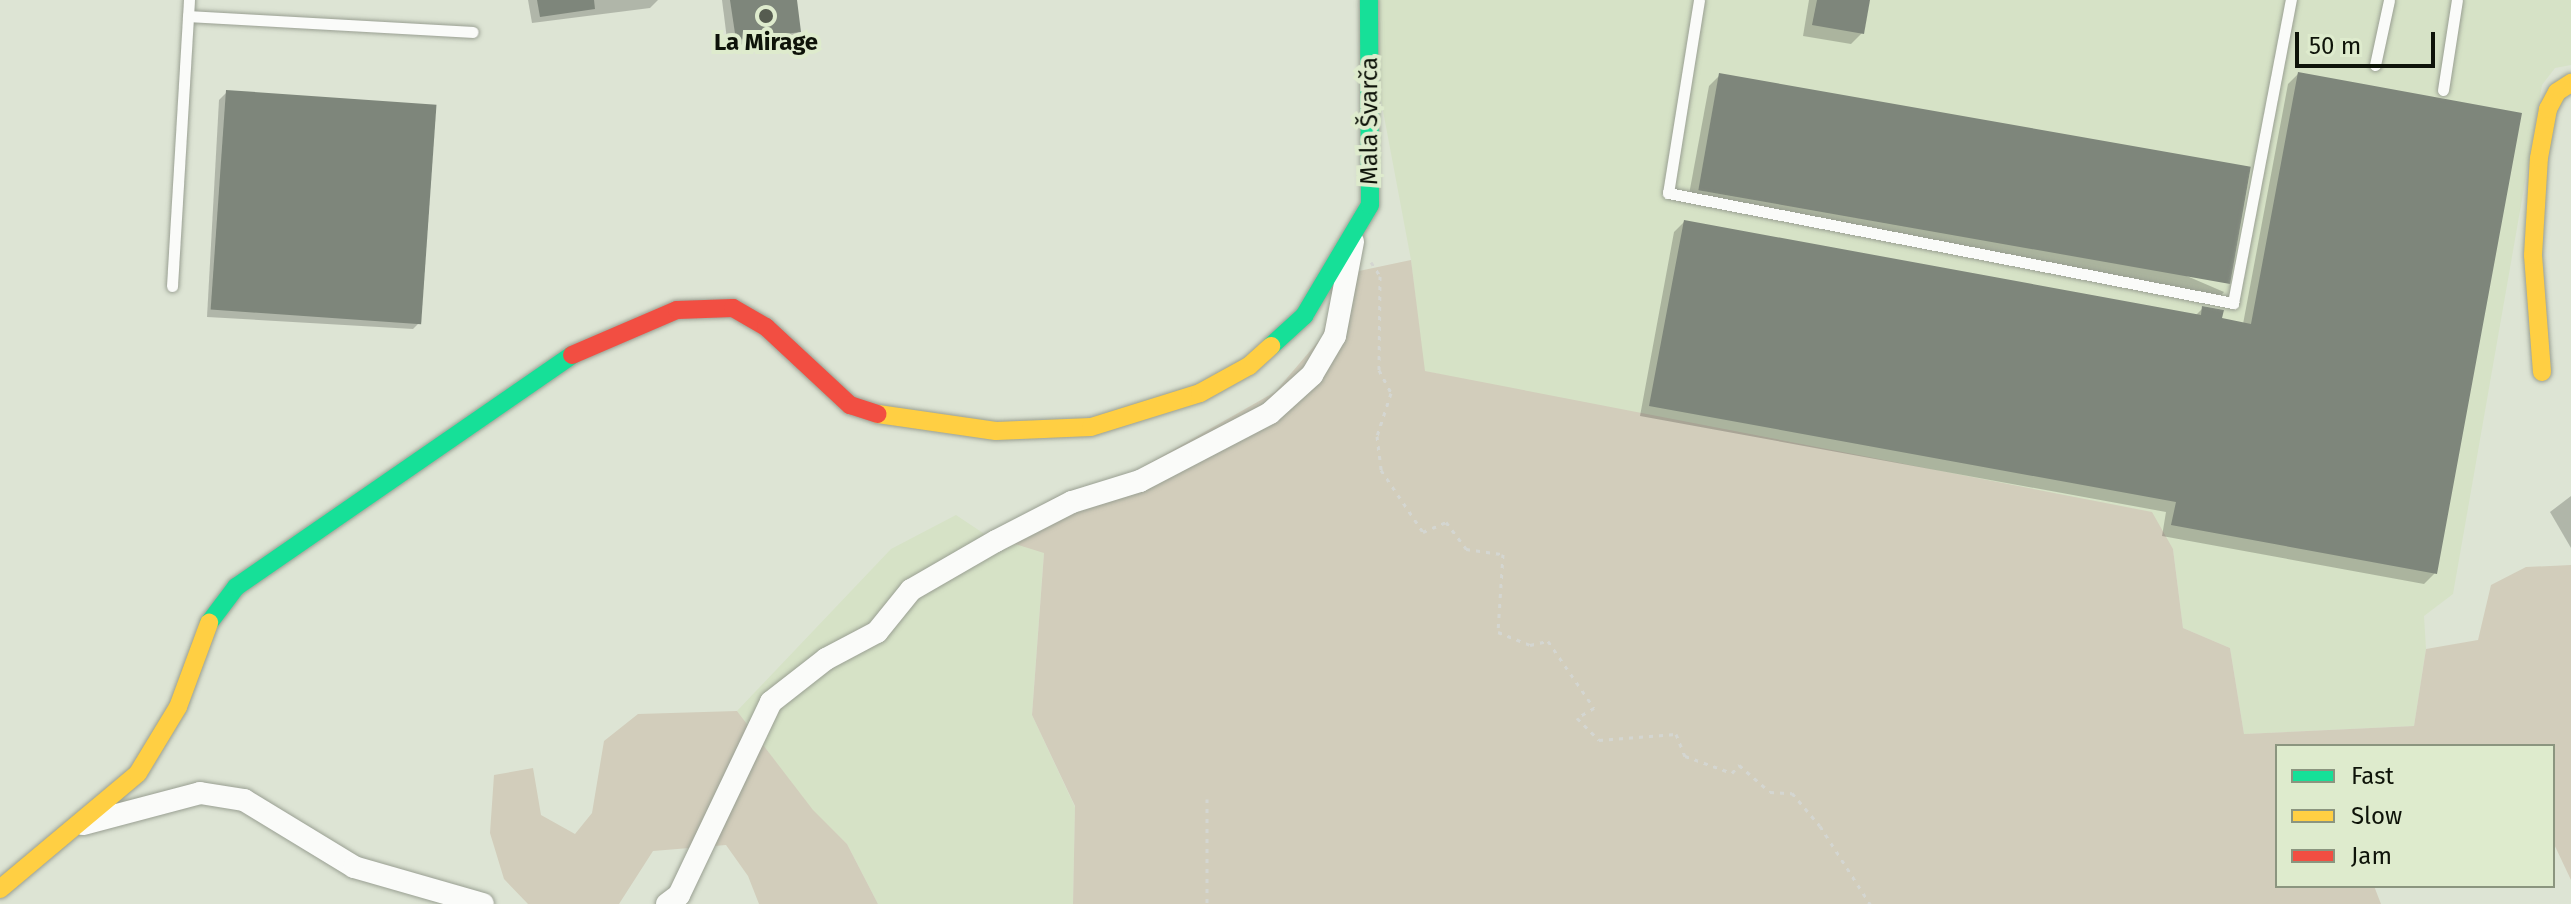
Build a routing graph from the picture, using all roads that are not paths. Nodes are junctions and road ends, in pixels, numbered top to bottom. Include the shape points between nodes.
1 (189, 0) edge
2 (1369, 0) edge
3 (1699, 0) edge
4 (2291, 0) edge
5 (2389, 0) edge
6 (2457, 0) edge
7 (188, 16) junction
8 (473, 32) dead end
9 (2375, 65) dead end
10 (2571, 83) edge
11 (2443, 90) dead end
12 (1355, 232) junction
13 (172, 286) dead end
14 (2542, 372) dead end
15 (81, 825) junction
16 (0, 889) edge
17 (483, 904) edge
18 (667, 904) edge

1 - 7 lane
2 - 12 street, Mala Švarča via 1370,205
3 - 4 lane via 1668,193 2233,303
5 - 9 lane
6 - 11 lane
7 - 8 lane
7 - 13 lane
10 - 14 street via 2557,92 2548,109 2539,158 2533,255
12 - 15 street, Mala Švarča via 1304,316 1249,366 1212,386 1091,427 996,431 900,421 850,405 766,327 733,308 677,310 583,350 236,587 201,633 178,707 138,773
12 - 18 street via 1335,336 1312,375 1270,413 1140,481 1072,502 911,590 877,632 826,659 771,702 679,895
15 - 16 street, Mala Švarča
15 - 17 street via 200,793 244,800 354,867

